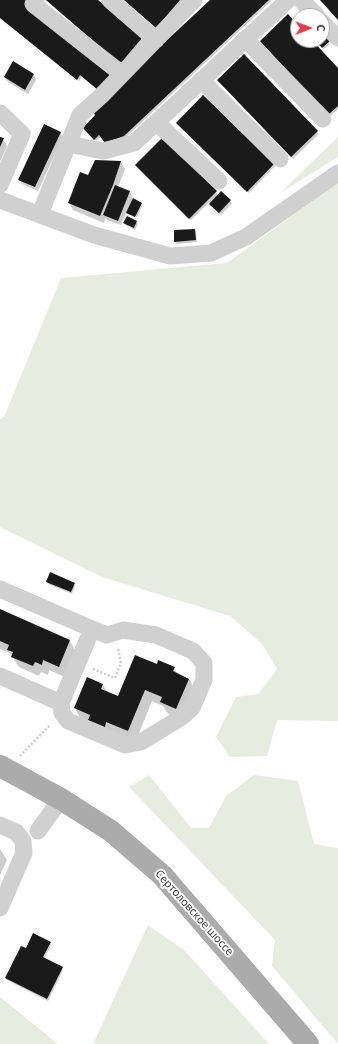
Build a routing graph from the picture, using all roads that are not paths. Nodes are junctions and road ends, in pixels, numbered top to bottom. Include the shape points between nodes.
1 (36, 0) edge
2 (110, 0) edge
3 (194, 0) edge
4 (288, 0) edge
5 (302, 0) edge
6 (310, 8) edge
7 (330, 30) edge
8 (338, 38) edge
9 (246, 39) junction
10 (156, 40) junction
11 (122, 74) junction
12 (201, 80) junction
13 (0, 113) edge
14 (323, 119) dead end
15 (156, 122) junction
16 (68, 144) junction
17 (280, 159) dead end
18 (338, 173) edge
19 (219, 181) dead end
20 (0, 185) edge
21 (0, 200) edge
22 (40, 214) junction
23 (0, 589) edge
24 (92, 629) junction
25 (0, 676) edge
26 (61, 708) junction
27 (3, 768) edge
28 (61, 799) junction
29 (0, 825) edge
30 (38, 831) dead end
31 (0, 908) edge
32 (308, 1044) edge

1 - 11 street via 33,4
2 - 10 street
3 - 10 street
4 - 9 street
5 - 6 street
7 - 8 street
9 - 12 street
9 - 14 street
10 - 11 street
11 - 16 street via 80,115
12 - 15 street
12 - 17 street
13 - 20 street via 22,134
15 - 16 street via 134,143 103,151
15 - 19 street
16 - 22 street
18 - 22 street via 246,236 211,253 170,256 94,235
21 - 22 street
23 - 24 street
24 - 26 street
24 - 26 street via 107,635 123,630 156,635 193,651 204,663 204,680 192,708 141,742 125,745 68,721
25 - 26 street
27 - 28 main road, Сертоловское шоссе
28 - 30 street
28 - 32 main road, Сертоловское шоссе via 111,831 162,875
29 - 31 street via 16,832 23,841 24,853

